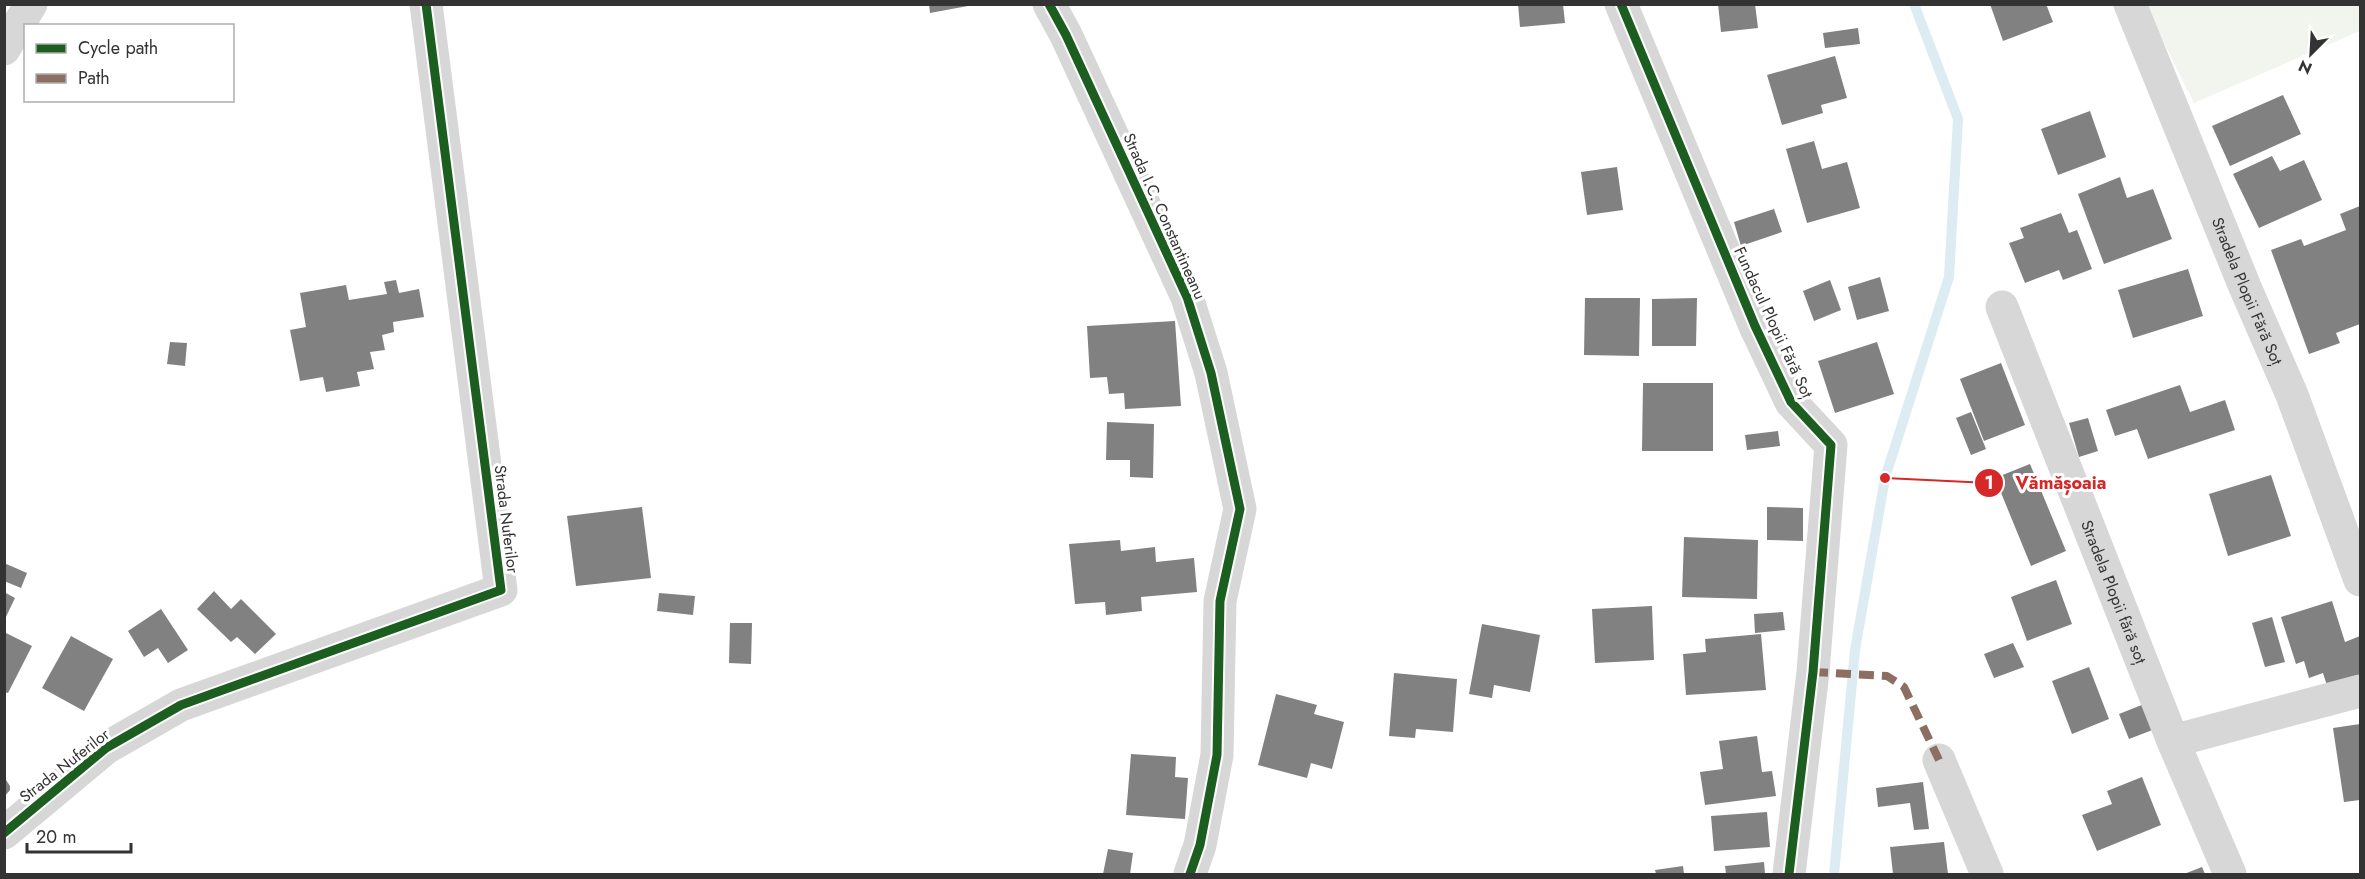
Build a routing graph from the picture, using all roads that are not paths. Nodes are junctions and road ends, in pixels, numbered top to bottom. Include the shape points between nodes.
1 (31, 4) edge
2 (426, 4) edge
3 (1049, 4) edge
4 (1621, 4) edge
5 (2130, 4) edge
6 (4, 49) edge
7 (2002, 307) dead end
8 (2361, 580) edge
9 (2361, 691) edge
10 (2174, 741) junction
11 (1939, 760) dead end
12 (4, 833) edge
13 (1190, 874) edge
14 (1789, 874) edge
15 (1987, 874) edge
16 (2230, 874) edge

1 - 6 street
2 - 12 street, Strada Nuferilor via 501,590 181,705 106,748
3 - 13 street, Strada I.C. Constantineanu via 1187,297 1211,374 1240,509 1220,601 1217,755 1200,845
4 - 14 street, Fundacul Plopii Fără Soț via 1755,326 1791,402 1831,445 1813,672
5 - 8 street, Stradela Plopii Fără Soț via 2292,395
7 - 10 street, Stradela Plopii fără soț
9 - 10 street
10 - 16 street, Stradela Plopii fără soț
11 - 15 street

